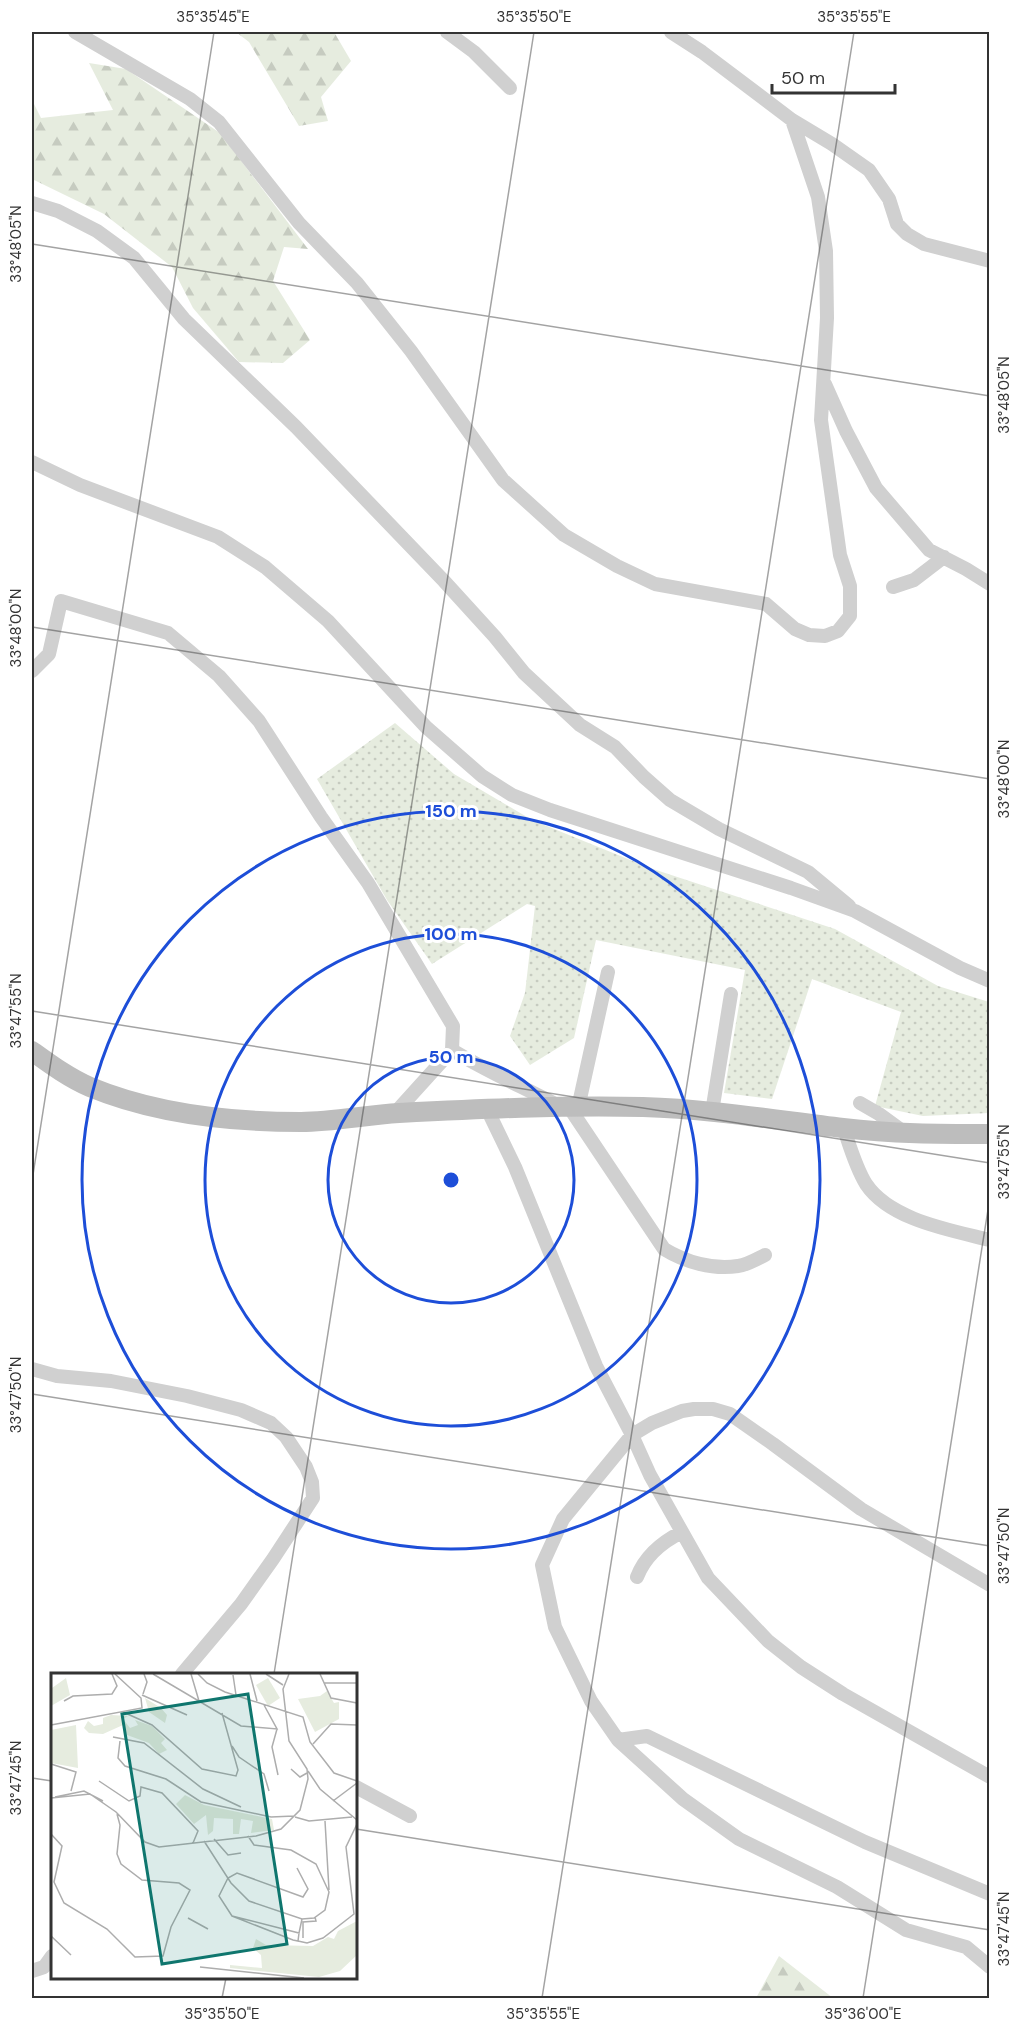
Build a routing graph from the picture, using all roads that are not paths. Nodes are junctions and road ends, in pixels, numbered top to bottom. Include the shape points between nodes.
1 (75, 32) edge
2 (447, 32) edge
3 (671, 32) edge
4 (510, 88) dead end
5 (792, 120) junction
6 (32, 203) edge
7 (990, 261) edge
8 (824, 380) junction
9 (32, 462) edge
10 (944, 557) junction
11 (990, 584) edge
12 (893, 587) dead end
13 (32, 671) edge
14 (855, 911) junction
15 (608, 972) dead end
16 (990, 981) edge
17 (731, 994) dead end
18 (452, 1050) junction
19 (32, 1051) edge
20 (860, 1103) dead end
21 (569, 1107) junction
22 (488, 1109) junction
23 (712, 1112) junction
24 (395, 1113) junction
25 (844, 1129) junction
26 (907, 1134) junction
27 (990, 1134) edge
28 (990, 1240) edge
29 (765, 1255) dead end
30 (32, 1369) edge
31 (632, 1435) junction
32 (682, 1532) junction
33 (637, 1577) dead end
34 (990, 1585) edge
35 (183, 1673) edge
36 (618, 1740) junction
37 (990, 1777) edge
38 (357, 1788) edge
39 (410, 1816) dead end
40 (990, 1894) edge
41 (51, 1957) edge
42 (990, 1967) edge
43 (32, 1971) edge

1 - 8 street via 190,99 219,122 299,223 357,283 503,480 564,535 655,584 766,604 795,629 809,635 825,636 838,630 850,616 850,586 840,555 821,420
2 - 4 street
3 - 5 street
5 - 7 street via 869,170 890,199 897,224 906,234 924,244
5 - 8 street via 818,197 826,251
6 - 14 street via 97,231 134,258 184,319 303,435 444,581 524,673 580,725 615,747 670,800 719,829 808,872
8 - 10 street via 876,488 929,550
9 - 14 street via 80,485 218,537 265,567 328,621 426,727 482,776 512,795
10 - 11 street
10 - 12 street via 914,580
13 - 18 street via 49,654 61,601 168,633 219,676 259,721 368,883 453,1026
14 - 16 street
15 - 21 street
17 - 23 street
18 - 21 street
18 - 24 street
19 - 24 street via 70,1077 121,1098 215,1118 302,1122
20 - 26 street
21 - 22 street
21 - 23 street
21 - 29 street via 664,1249 678,1258 718,1266 740,1266
22 - 24 street
22 - 31 street via 596,1366
23 - 25 street
25 - 26 street
25 - 28 street via 866,1184 881,1202 948,1230
26 - 27 street
30 - 35 street via 57,1376 111,1381 241,1410 271,1423 286,1437 306,1467 313,1498 241,1604
31 - 32 street
31 - 34 street via 682,1411 713,1409 730,1414 861,1509
31 - 36 street via 563,1519 542,1565 555,1627 591,1701
32 - 33 street via 660,1545 641,1565
32 - 37 street via 708,1578 768,1641 843,1694
36 - 40 street via 647,1736 865,1842
36 - 42 street via 683,1799 740,1839 837,1887 906,1930 966,1947
38 - 39 street
41 - 43 street

